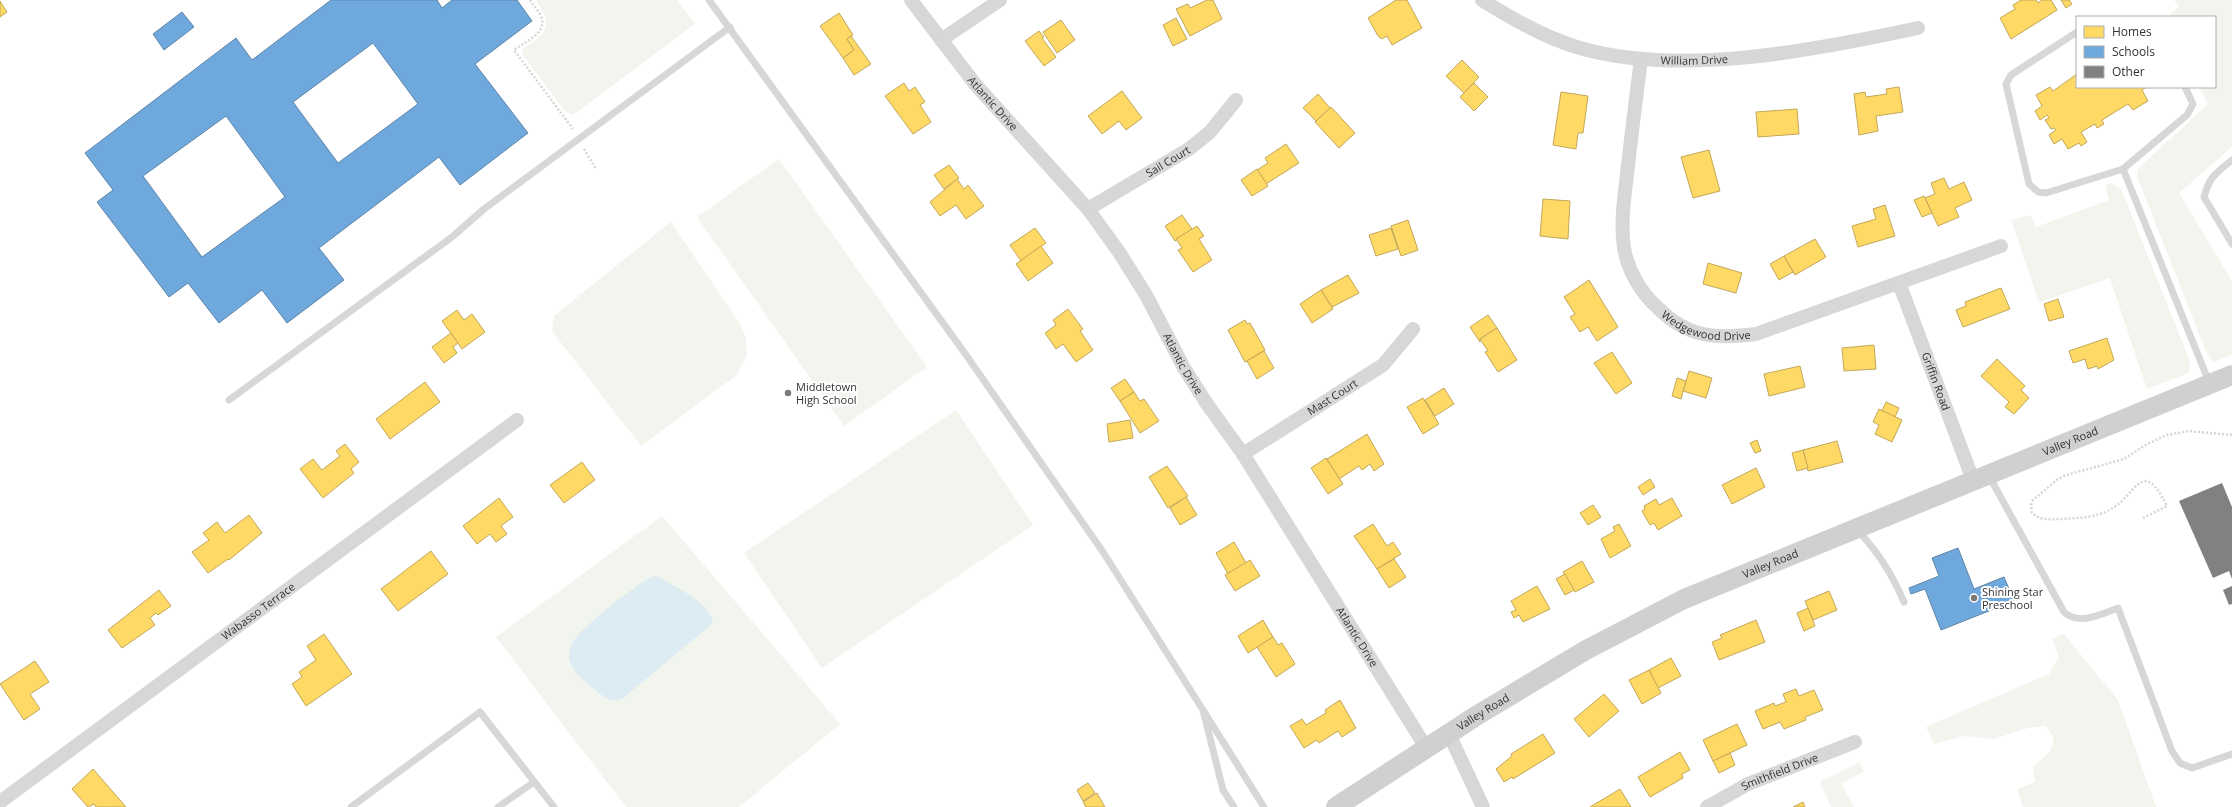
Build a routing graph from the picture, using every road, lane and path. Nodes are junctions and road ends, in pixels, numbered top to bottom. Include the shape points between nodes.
1 (530, 0) edge
2 (709, 0) edge
3 (911, 0) edge
4 (1000, 0) edge
5 (1482, 0) edge
6 (730, 28) junction
7 (1918, 28) dead end
8 (2076, 33) edge
9 (941, 40) junction
10 (1641, 60) junction
11 (2186, 88) edge
12 (1236, 100) dead end
13 (578, 138) junction
14 (2232, 160) edge
15 (596, 169) dead end
16 (2123, 169) junction
17 (1088, 210) junction
18 (2232, 244) edge
19 (2001, 246) dead end
20 (1900, 283) junction
21 (1413, 329) dead end
22 (2232, 376) edge
23 (2210, 384) junction
24 (229, 400) dead end
25 (517, 420) dead end
26 (2232, 435) edge
27 (1243, 454) junction
28 (1981, 477) junction
29 (2142, 518) dead end
30 (1856, 528) junction
31 (1904, 602) dead end
32 (1203, 710) junction
33 (1449, 734) junction
34 (1855, 742) dead end
35 (1427, 749) junction
36 (2232, 754) edge
37 (534, 782) junction
38 (0, 802) edge
39 (351, 807) edge
40 (498, 807) edge
41 (554, 807) edge
42 (1234, 807) edge
43 (1264, 807) edge
44 (1336, 807) edge
45 (1483, 807) edge
46 (1707, 807) edge

1 - 13 path via 541,16 542,25 539,32 514,50 568,120
2 - 6 lane
3 - 9 street, Atlantic Drive
4 - 9 street
5 - 10 street, William Drive via 1508,17 1557,40 1600,53
6 - 13 lane
6 - 32 lane via 964,352 1103,552
7 - 10 street, William Drive via 1797,50 1663,62
8 - 16 lane via 2011,75 2006,84 2030,184 2038,192 2046,193
9 - 17 street, Atlantic Drive via 980,90
10 - 20 street, Wedgewood Drive via 1622,232 1624,250 1640,289 1662,313 1675,324 1705,336 1743,336 1775,329
11 - 16 lane via 2193,104 2187,115
12 - 17 street, Sail Court via 1210,132 1189,149
13 - 15 path
13 - 24 lane via 484,209 452,237
14 - 18 lane via 2214,174 2207,184 2204,198
16 - 23 lane
17 - 27 street, Atlantic Drive via 1123,258 1207,404
19 - 20 street, Wedgewood Drive
20 - 28 street, Griffin Road
21 - 27 street, Mast Court via 1383,365
22 - 23 main road, Valley Road
23 - 28 main road, Valley Road
25 - 38 street, Wabasso Terrace
26 - 29 path via 2189,431 2167,435 2124,459 2058,479 2033,500 2031,505 2032,513 2043,520 2084,518 2110,510 2136,484 2146,482 2157,487 2167,506
27 - 35 street, Atlantic Drive
28 - 30 main road, Valley Road
28 - 36 lane via 2064,612 2070,617 2081,619 2118,608 2172,751 2180,763 2192,768
30 - 31 lane via 1878,552
30 - 33 main road, Valley Road via 1684,599 1586,650
32 - 42 lane via 1223,790
32 - 43 lane
33 - 35 main road, Valley Road
33 - 45 street
34 - 46 street, Smithfield Drive via 1748,784
35 - 44 main road, Valley Road
37 - 39 lane via 480,712
37 - 40 lane
37 - 41 lane

